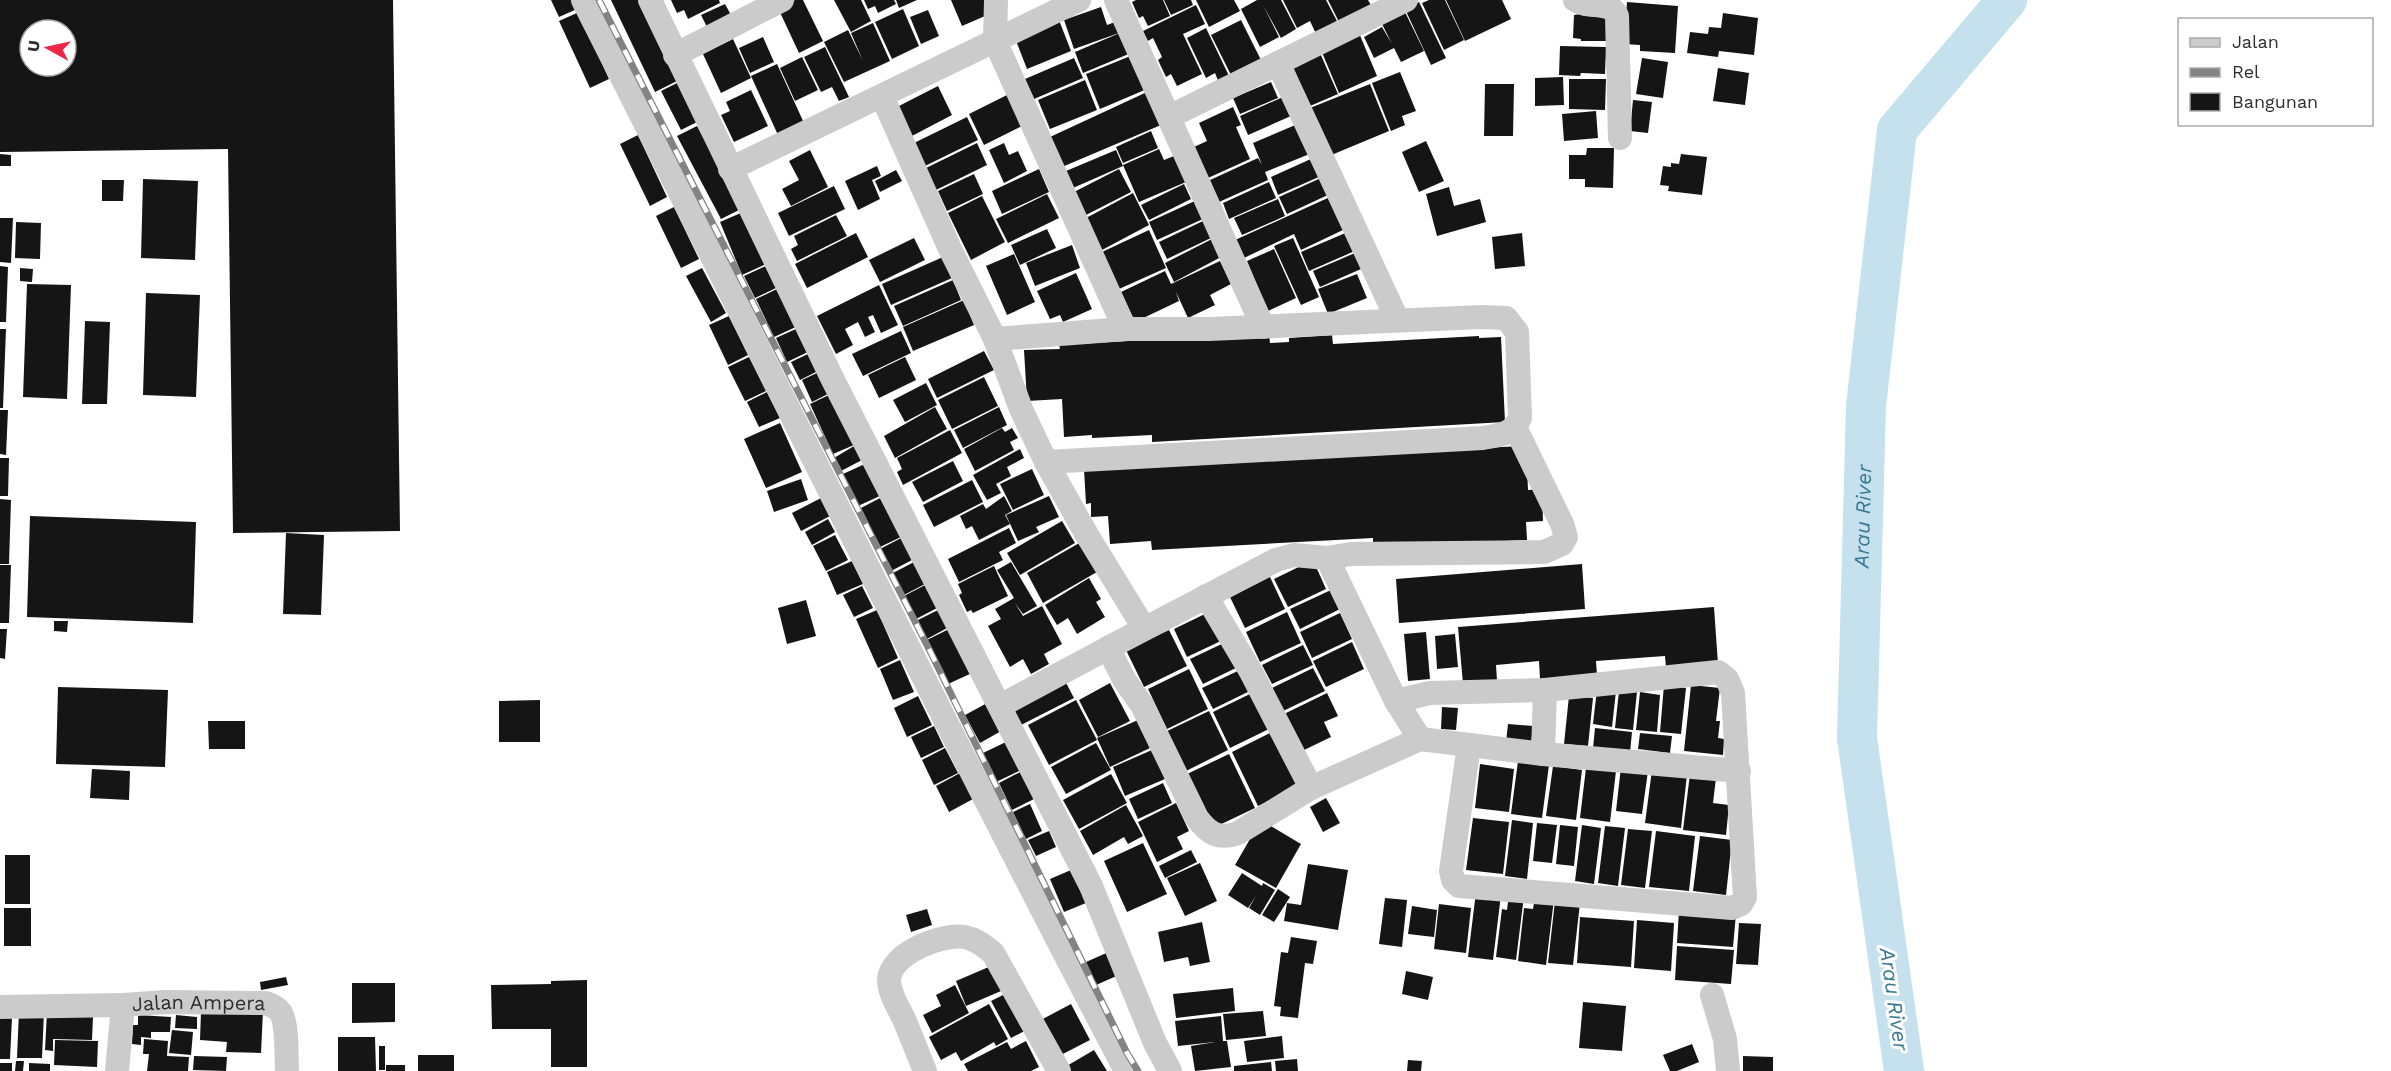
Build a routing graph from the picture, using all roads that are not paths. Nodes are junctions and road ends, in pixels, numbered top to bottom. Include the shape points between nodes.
1 (583, 0) edge
2 (650, 0) edge
3 (782, 0) edge
4 (996, 0) edge
5 (1079, 0) edge
6 (1116, 0) edge
7 (1406, 0) edge
8 (1575, 0) edge
9 (995, 41) junction
10 (675, 55) junction
11 (1278, 63) junction
12 (882, 96) junction
13 (1169, 117) junction
14 (1620, 138) dead end
15 (730, 169) junction
16 (1397, 319) junction
17 (1263, 327) junction
18 (1125, 329) junction
19 (995, 339) junction
20 (1515, 427) junction
21 (1046, 462) junction
22 (1327, 558) junction
23 (1206, 596) junction
24 (1144, 628) junction
25 (1108, 648) junction
26 (1545, 690) junction
27 (1396, 701) junction
28 (1000, 706) junction
29 (1420, 739) junction
30 (1469, 745) junction
31 (1543, 754) junction
32 (1739, 771) junction
33 (1311, 788) junction
34 (1712, 995) dead end
35 (123, 1005) junction
36 (0, 1007) edge
37 (117, 1071) edge
38 (286, 1071) edge
39 (925, 1071) edge
40 (1059, 1071) edge
41 (1126, 1071) edge
42 (1170, 1071) edge
43 (1728, 1071) edge

1 - 41 street via 1001,832
2 - 10 street
3 - 10 street
4 - 9 street
5 - 9 street
6 - 13 street
7 - 11 street
8 - 14 street via 1609,6 1617,16
9 - 12 street
9 - 18 street
10 - 15 street
11 - 13 street
11 - 16 street
12 - 15 street
12 - 19 street
13 - 17 street
15 - 28 street
16 - 17 street
16 - 20 street via 1510,320 1517,332 1520,418
17 - 18 street
18 - 19 street
19 - 21 street
20 - 21 street via 1506,434 1483,438
20 - 22 street via 1562,524 1566,537 1562,544 1544,552 1351,554
21 - 24 street
22 - 23 street via 1294,555 1276,560
22 - 27 street
23 - 24 street
23 - 33 street via 1251,672
24 - 25 street
25 - 28 street
25 - 33 street via 1206,830 1227,837 1238,833
26 - 27 street via 1430,693
26 - 31 street
26 - 32 street via 1718,672 1727,679 1733,693
27 - 29 street
28 - 42 street via 1091,886
29 - 30 street
29 - 33 street
30 - 31 street
30 - 32 street via 1452,871 1459,886 1732,908 1741,904 1744,897
31 - 32 street
34 - 43 street via 1725,1039
35 - 36 street
35 - 37 street, Jalan Ampera
35 - 38 street, Jalan Ampera via 166,1002 275,1006 283,1021
39 - 40 street via 895,1001 890,974 909,952 934,941 962,936 976,940 993,953

